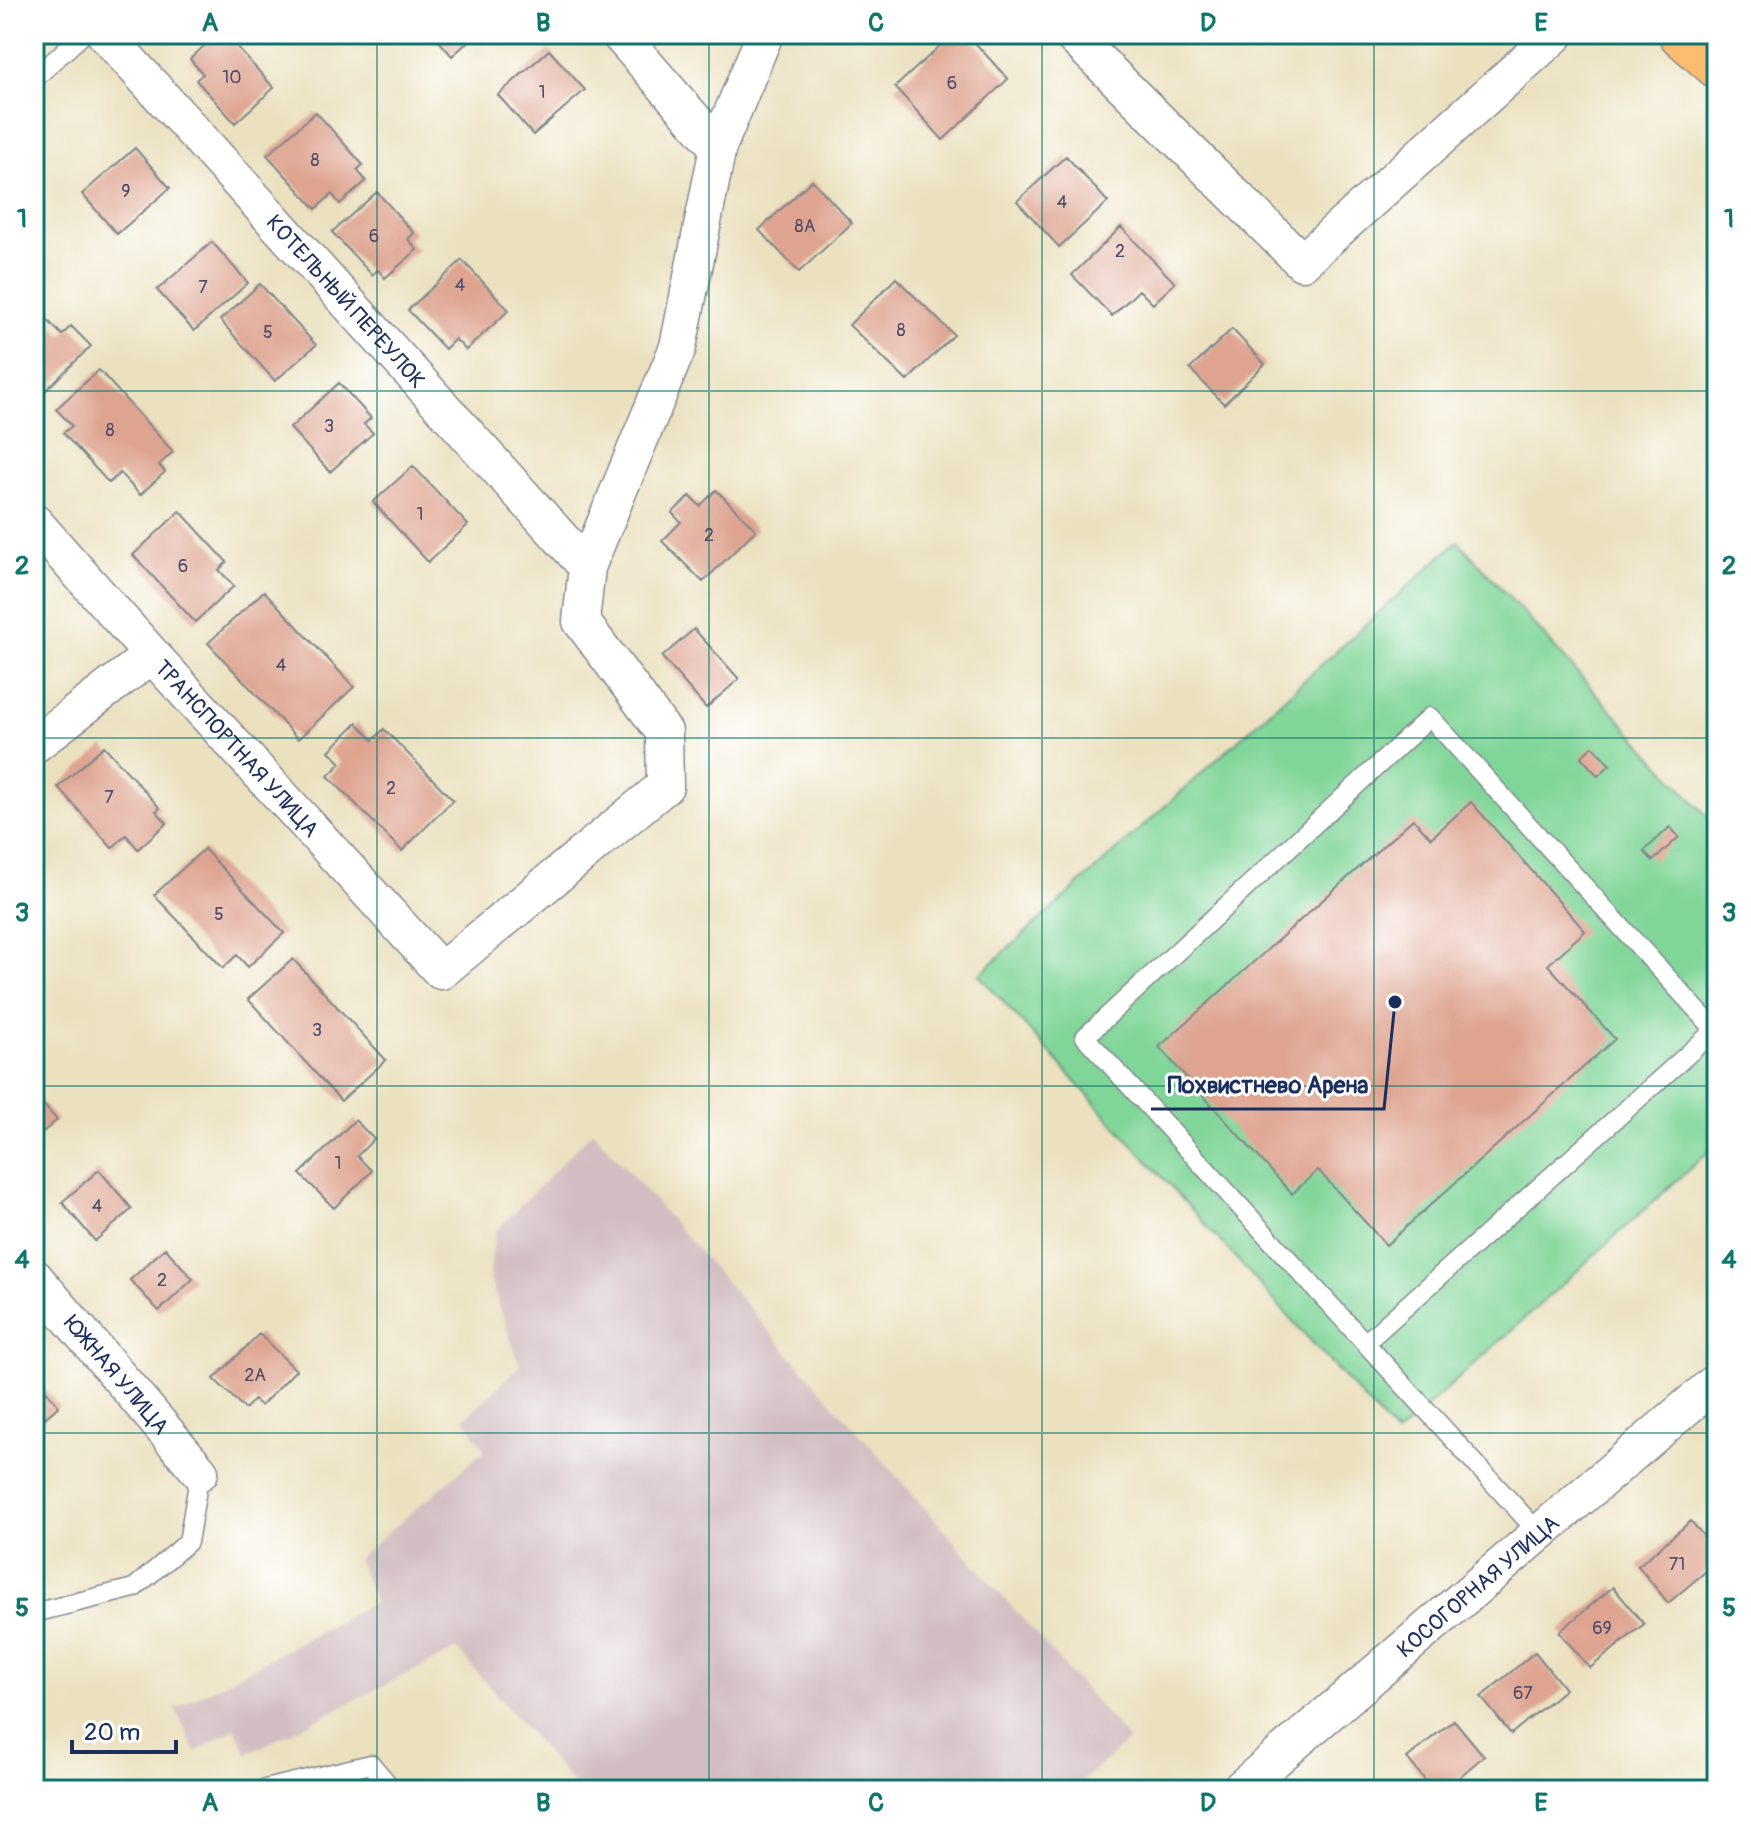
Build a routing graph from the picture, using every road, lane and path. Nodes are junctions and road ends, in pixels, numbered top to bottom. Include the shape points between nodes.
1 (83, 34) edge
2 (105, 34) edge
3 (619, 34) edge
4 (765, 34) edge
5 (1071, 34) edge
6 (1556, 34) edge
7 (1681, 34) edge
8 (1717, 66) edge
9 (34, 79) edge
10 (718, 147) junction
11 (34, 522) edge
12 (587, 567) junction
13 (152, 655) junction
14 (34, 745) edge
15 (1716, 1031) edge
16 (34, 1277) edge
17 (1365, 1343) junction
18 (1717, 1381) edge
19 (200, 1472) joint
20 (1539, 1533) junction
21 (34, 1613) edge
22 (261, 1790) edge
23 (393, 1790) edge
24 (1239, 1790) edge

1 - 9 lane
2 - 12 street, КОТЕЛЬНЫЙ ПЕРЕУЛОК
3 - 10 street
4 - 10 street
5 - 6 street via 1302,262
7 - 8 main road
10 - 12 street via 678,347
11 - 13 street, ТРАНСПОРТНАЯ УЛИЦА
12 - 13 street, ТРАНСПОРТНАЯ УЛИЦА via 581,621 664,732 665,786 441,971
13 - 14 street
15 - 17 lane
15 - 17 lane via 1430,717 1085,1037
16 - 19 street, ЮЖНАЯ УЛИЦА
17 - 20 lane
18 - 20 street, КОСОГОРНАЯ УЛИЦА
19 - 21 lane via 188,1542 134,1588
20 - 24 street, КОСОГОРНАЯ УЛИЦА
22 - 23 lane via 371,1764

